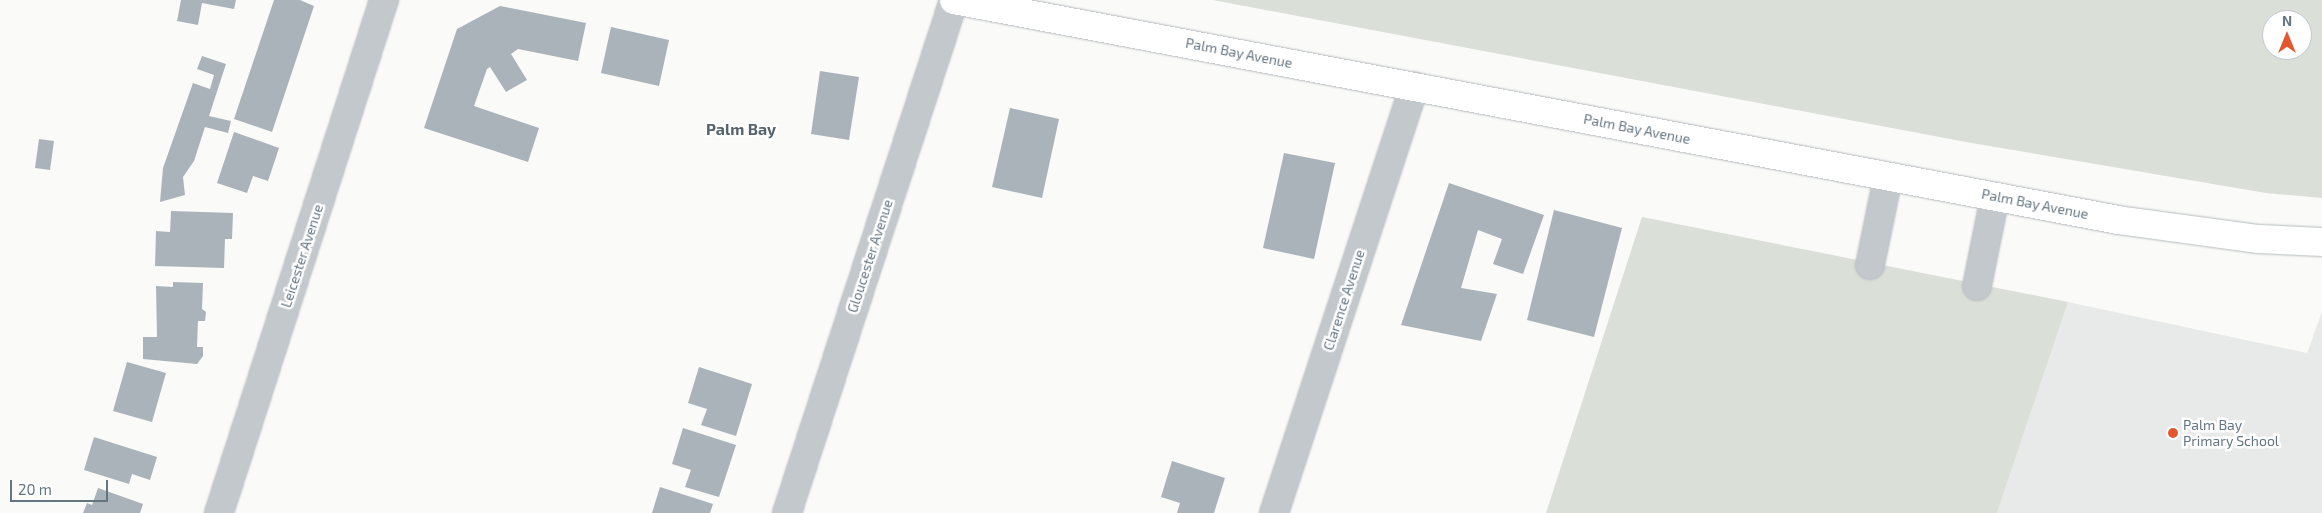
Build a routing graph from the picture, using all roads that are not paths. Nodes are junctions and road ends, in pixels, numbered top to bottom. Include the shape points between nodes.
1 (384, 0) edge
2 (954, 0) edge
3 (1414, 86) junction
4 (1888, 176) junction
5 (1996, 197) junction
6 (2322, 242) edge
7 (1870, 265) dead end
8 (1977, 286) dead end
9 (219, 513) edge
10 (786, 513) edge
11 (1274, 513) edge

1 - 9 street, Leicester Avenue
2 - 3 main road, Palm Bay Avenue
2 - 10 street, Gloucester Avenue
3 - 4 main road, Palm Bay Avenue
3 - 11 street, Clarence Avenue
4 - 5 main road, Palm Bay Avenue
4 - 7 street
5 - 6 main road, Palm Bay Avenue via 2118,220 2259,239
5 - 8 street

